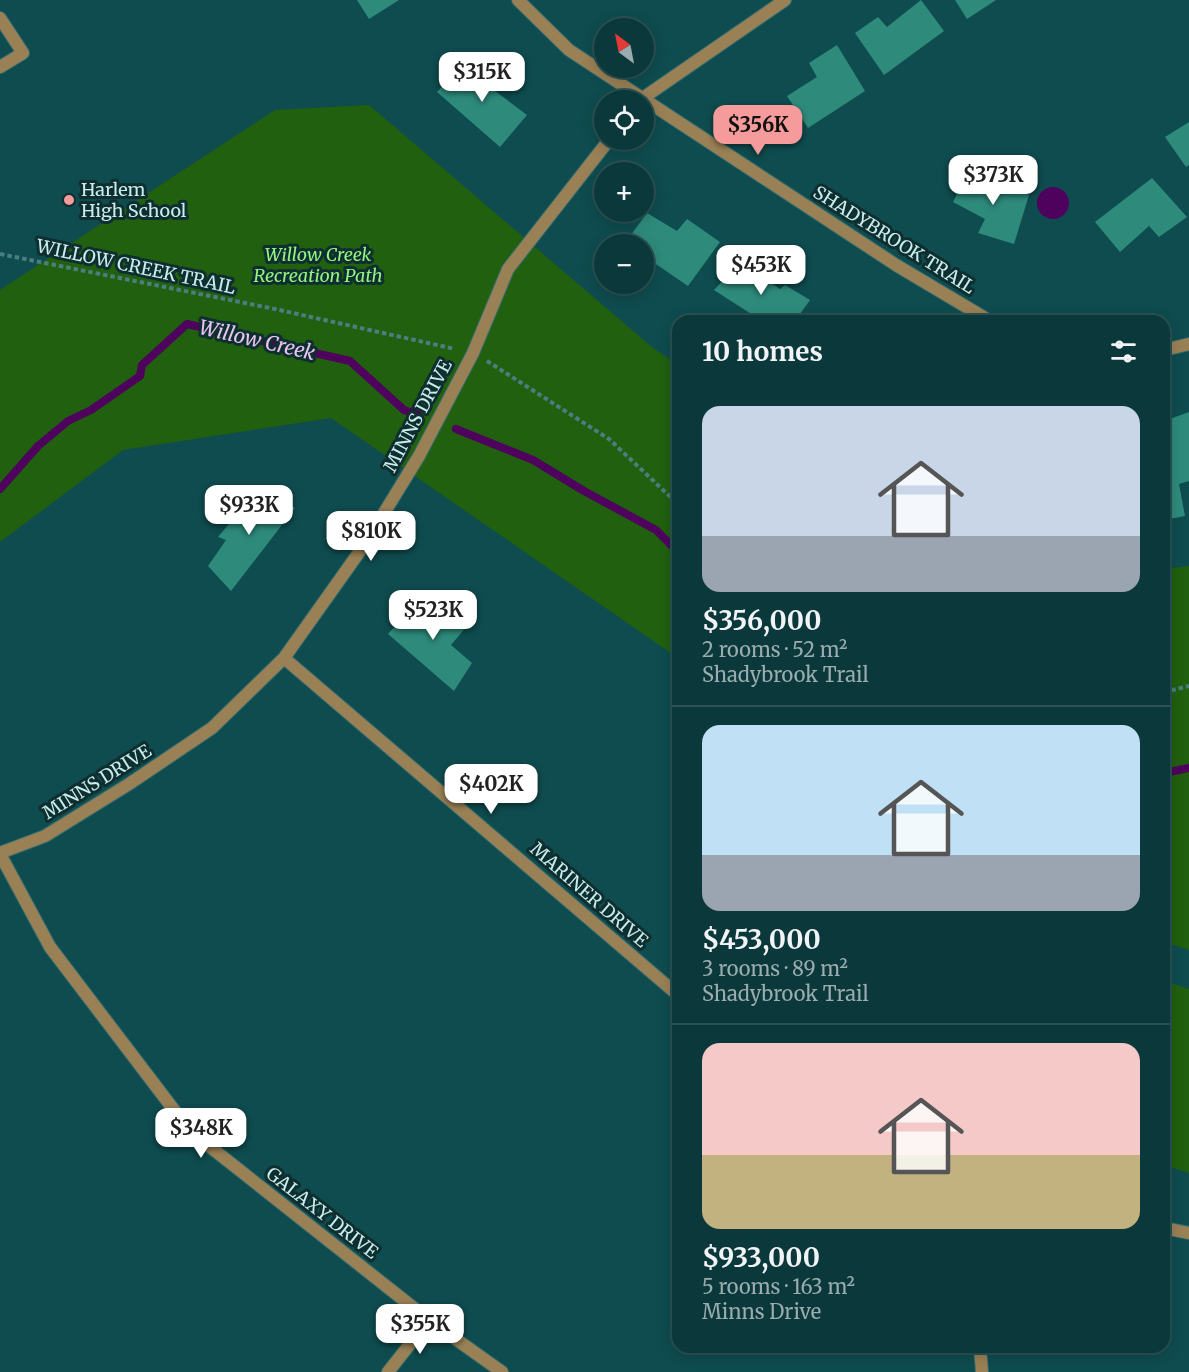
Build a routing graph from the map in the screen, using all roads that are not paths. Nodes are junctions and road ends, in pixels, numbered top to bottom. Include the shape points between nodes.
1 (518, 0) edge
2 (785, 0) edge
3 (0, 18) edge
4 (0, 67) edge
5 (628, 90) edge
6 (654, 90) edge
7 (654, 107) edge
8 (601, 150) edge
9 (980, 315) edge
10 (1189, 344) edge
11 (1170, 349) edge
12 (284, 658) junction
13 (0, 853) edge
14 (672, 990) edge
15 (1170, 1229) edge
16 (1189, 1233) edge
17 (429, 1320) junction
18 (980, 1353) edge
19 (388, 1372) edge
20 (502, 1372) edge
21 (982, 1372) edge

1 - 5 street, SHADYBROOK TRAIL via 569,50
2 - 6 street
3 - 4 street via 23,53
7 - 9 street, SHADYBROOK TRAIL
8 - 12 street, MINNS DRIVE via 508,268 472,353 419,456 366,544
10 - 11 street
12 - 13 street, MINNS DRIVE via 212,729 45,836
12 - 14 street, MARINER DRIVE
13 - 17 street, GALAXY DRIVE via 50,946 190,1131
15 - 16 street
17 - 19 street
17 - 20 street, GALAXY DRIVE
18 - 21 street

